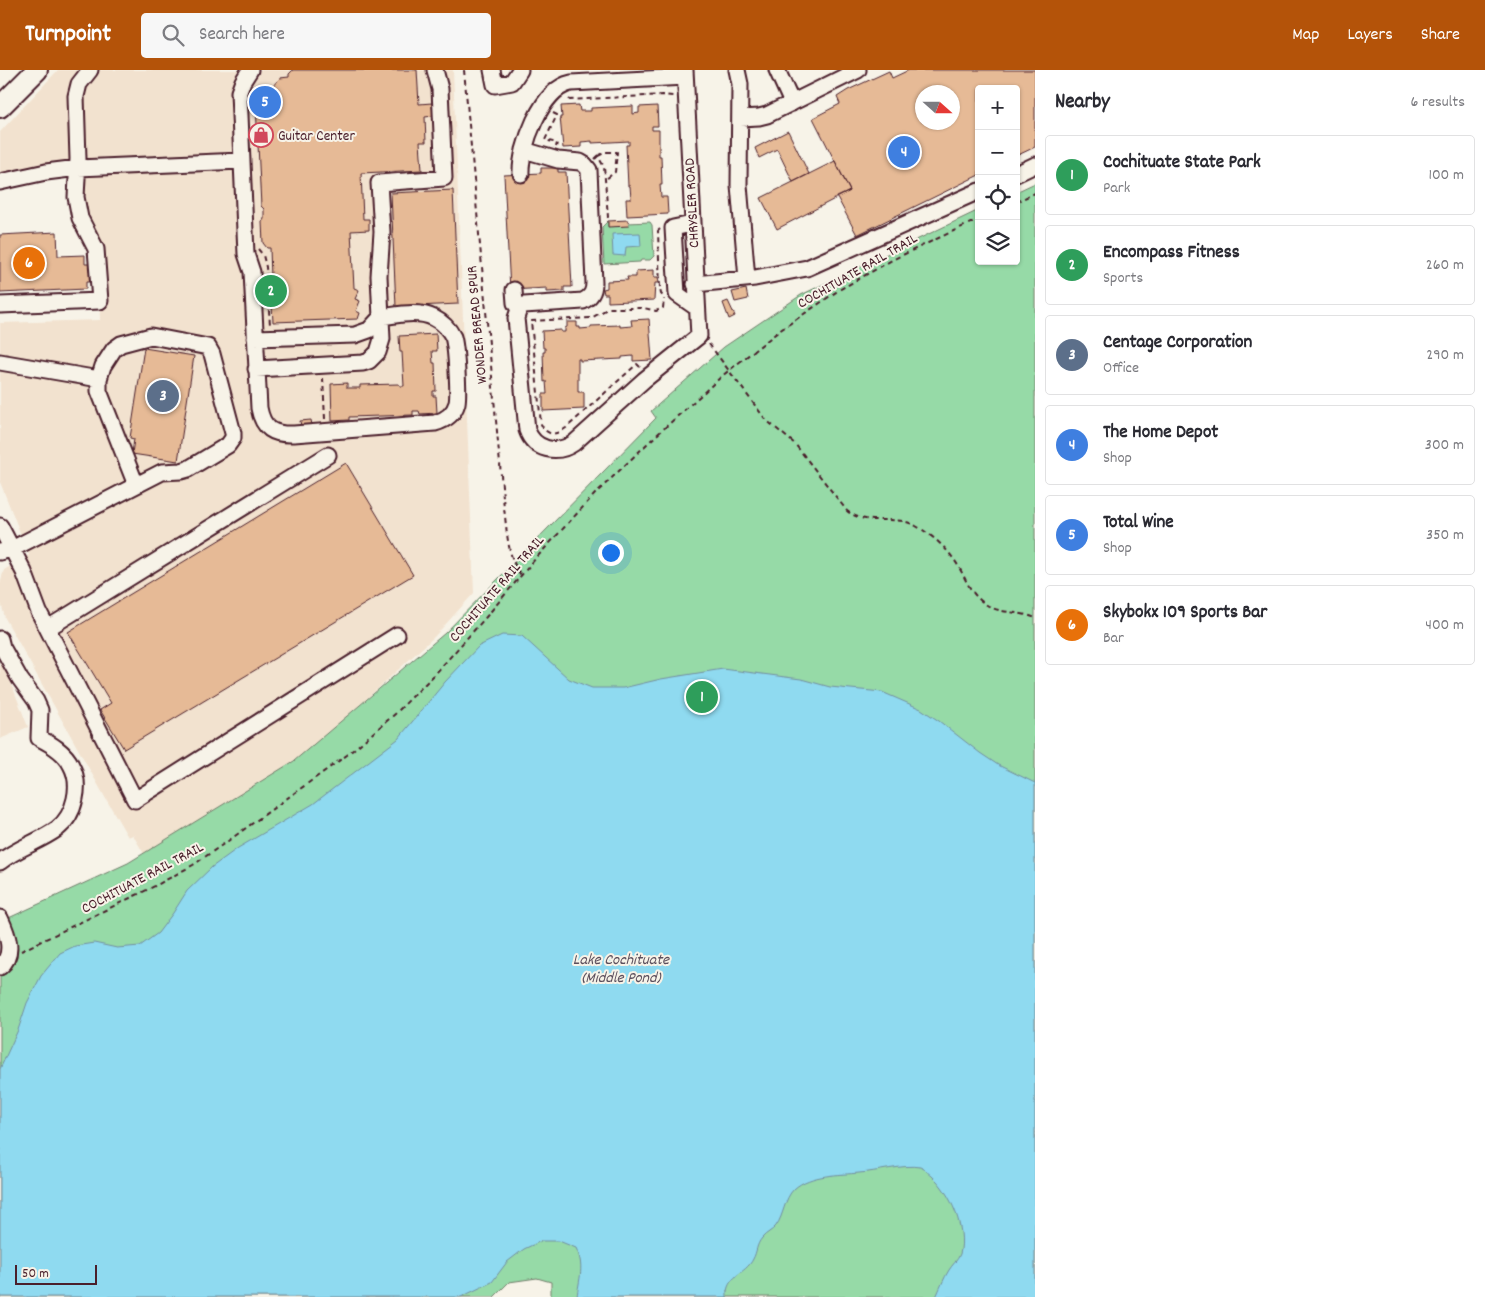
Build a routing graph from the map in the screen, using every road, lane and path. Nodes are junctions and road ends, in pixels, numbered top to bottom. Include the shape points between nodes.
1 (37, 70) edge
2 (90, 70) edge
3 (250, 70) edge
4 (435, 70) edge
5 (464, 70) edge
6 (492, 70) edge
7 (520, 70) edge
8 (737, 70) edge
9 (777, 70) edge
10 (858, 70) edge
11 (685, 74) edge
12 (792, 103) junction
13 (0, 107) edge
14 (740, 118) junction
15 (524, 150) junction
16 (598, 156) dead end
17 (241, 161) junction
18 (1035, 165) edge
19 (78, 168) junction
20 (1020, 172) edge
21 (521, 174) dead end
22 (605, 179) dead end
23 (0, 182) edge
24 (975, 193) edge
25 (1035, 193) edge
26 (1020, 200) edge
27 (977, 220) edge
28 (692, 224) junction
29 (257, 248) dead end
30 (747, 279) junction
31 (695, 284) junction
32 (514, 290) dead end
33 (670, 293) dead end
34 (0, 305) edge
35 (519, 308) junction
36 (697, 308) junction
37 (381, 317) junction
38 (270, 326) dead end
39 (699, 336) junction
40 (255, 338) junction
41 (0, 362) edge
42 (256, 369) junction
43 (643, 370) dead end
44 (729, 370) junction
45 (99, 379) junction
46 (328, 455) dead end
47 (136, 485) junction
48 (0, 526) edge
49 (6, 550) edge
50 (521, 575) junction
51 (1035, 618) edge
52 (48, 628) junction
53 (397, 635) dead end
54 (0, 639) edge
55 (0, 862) edge
56 (0, 918) edge
57 (16, 952) dead end
58 (0, 967) edge

1 - 13 main road
2 - 19 street via 79,84 76,96
3 - 17 street via 239,92
4 - 37 street via 440,89 444,178 380,183
5 - 50 path, WONDER BREAD SPUR via 504,508 511,554
6 - 7 street via 494,84 512,82
8 - 14 street
9 - 12 street
10 - 12 street
11 - 15 street via 566,84 544,104
11 - 28 street, CHRYSLER ROAD
12 - 14 street via 763,116
14 - 30 street via 740,185
15 - 21 street
15 - 35 street via 558,160 580,162 587,167 594,283 590,296 583,301 527,304
16 - 22 path via 616,152 615,172
17 - 19 street
17 - 40 street
18 - 20 street
19 - 23 street
19 - 34 street via 77,207 96,249 100,301
24 - 30 street via 814,265
25 - 26 path
27 - 44 path, COCHITUATE RAIL TRAIL via 894,259 839,290 792,321
28 - 31 street, CHRYSLER ROAD
28 - 36 street via 673,228 678,294
29 - 38 path via 266,266
30 - 31 street
31 - 36 street, CHRYSLER ROAD
32 - 35 street via 515,303
33 - 43 path via 664,296 663,308 656,311 609,308 591,318 532,321 541,424 547,432 558,434 566,428 637,364
35 - 39 street via 516,324 526,426 534,442 551,450 561,450 574,443
36 - 39 street, CHRYSLER ROAD
37 - 40 street via 369,330 355,335
37 - 42 street via 382,346 363,364
37 - 42 street via 428,315 449,331 455,348 457,396 447,418 435,423 278,434 266,426 260,414
39 - 44 path
40 - 42 street
41 - 45 street
44 - 50 path, COCHITUATE RAIL TRAIL via 614,475
44 - 51 path via 766,420 795,444 854,517 905,521 916,526 946,549 971,591 984,604
45 - 47 street via 100,397
45 - 47 street via 103,366 117,346 147,337 208,347 212,354 233,433 231,442 188,469 162,472
46 - 52 street
47 - 49 street
48 - 49 street
49 - 52 street
50 - 57 path, COCHITUATE RAIL TRAIL via 474,632 421,688 336,763 193,865
52 - 53 street via 135,800
54 - 55 street via 40,710 39,738 50,743 71,765 76,783 72,808 65,821
56 - 58 street via 9,944 7,958

